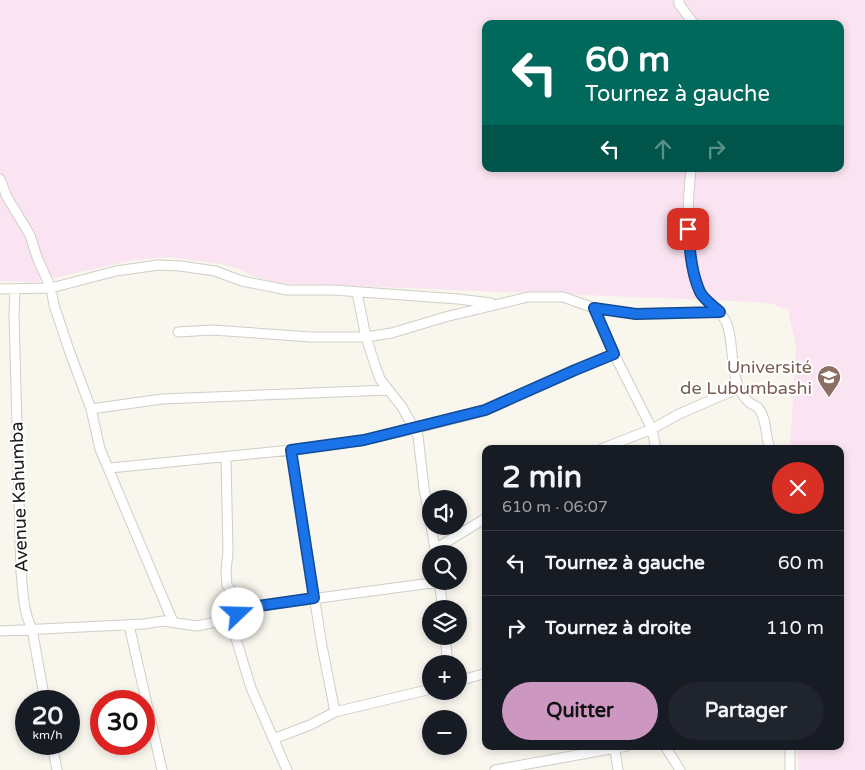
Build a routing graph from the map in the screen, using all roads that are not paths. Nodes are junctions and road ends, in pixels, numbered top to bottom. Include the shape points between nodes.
1 (679, 0) edge
2 (691, 20) edge
3 (691, 172) edge
4 (0, 179) edge
5 (51, 288) junction
6 (0, 289) edge
7 (15, 289) junction
8 (358, 293) junction
9 (498, 304) junction
10 (594, 308) junction
11 (720, 312) junction
12 (178, 332) dead end
13 (366, 337) junction
14 (614, 354) junction
15 (739, 388) junction
16 (389, 390) junction
17 (91, 409) junction
18 (414, 429) junction
19 (652, 429) junction
20 (610, 445) edge
21 (655, 445) edge
22 (768, 445) edge
23 (291, 450) junction
24 (226, 457) junction
25 (110, 468) junction
26 (482, 521) edge
27 (434, 545) edge
28 (444, 545) edge
29 (422, 584) edge
30 (314, 598) junction
31 (251, 607) junction
32 (230, 619) junction
33 (173, 622) junction
34 (128, 625) junction
35 (32, 629) junction
36 (0, 631) edge
37 (482, 674) edge
38 (467, 679) edge
39 (43, 690) edge
40 (422, 691) edge
41 (336, 712) junction
42 (273, 738) junction
43 (615, 750) joint
44 (668, 750) edge
45 (790, 750) edge
46 (54, 755) edge
47 (536, 766) edge
48 (57, 770) edge
49 (162, 770) edge
50 (287, 770) edge
51 (495, 770) edge
52 (618, 770) edge
53 (680, 770) edge
54 (790, 770) edge

1 - 2 street
3 - 11 street via 688,229 692,265 700,292
4 - 5 street via 7,198 30,235
5 - 7 street
5 - 8 street via 116,271 180,266 287,290
5 - 17 street
6 - 7 street
7 - 35 street, Avenue Kahumba via 20,550 24,607
8 - 9 street
8 - 13 street
9 - 10 street via 528,297 562,297
9 - 13 street
10 - 11 street via 636,314
10 - 14 street
11 - 15 street via 729,332
12 - 13 street via 212,330 310,337
13 - 16 street via 380,379
14 - 18 street via 485,410
14 - 19 street
15 - 19 street
15 - 22 street via 748,402 759,407
16 - 17 street via 162,399
16 - 18 street
17 - 25 street via 96,438
18 - 23 street
18 - 27 street via 419,441
19 - 20 street
19 - 21 street
23 - 24 street
23 - 30 street
24 - 25 street
24 - 31 street via 227,585 238,600
25 - 33 street
26 - 28 street
29 - 30 street
30 - 31 street
30 - 41 street
31 - 32 street
32 - 33 street via 197,626
32 - 42 street via 251,688
33 - 34 street
34 - 35 street
34 - 49 street
35 - 36 street
35 - 39 street, Avenue Kahumba
37 - 38 street
40 - 41 street
41 - 42 street
42 - 50 street
43 - 47 street
43 - 52 street
44 - 53 street
45 - 54 street
46 - 48 street
47 - 51 street

